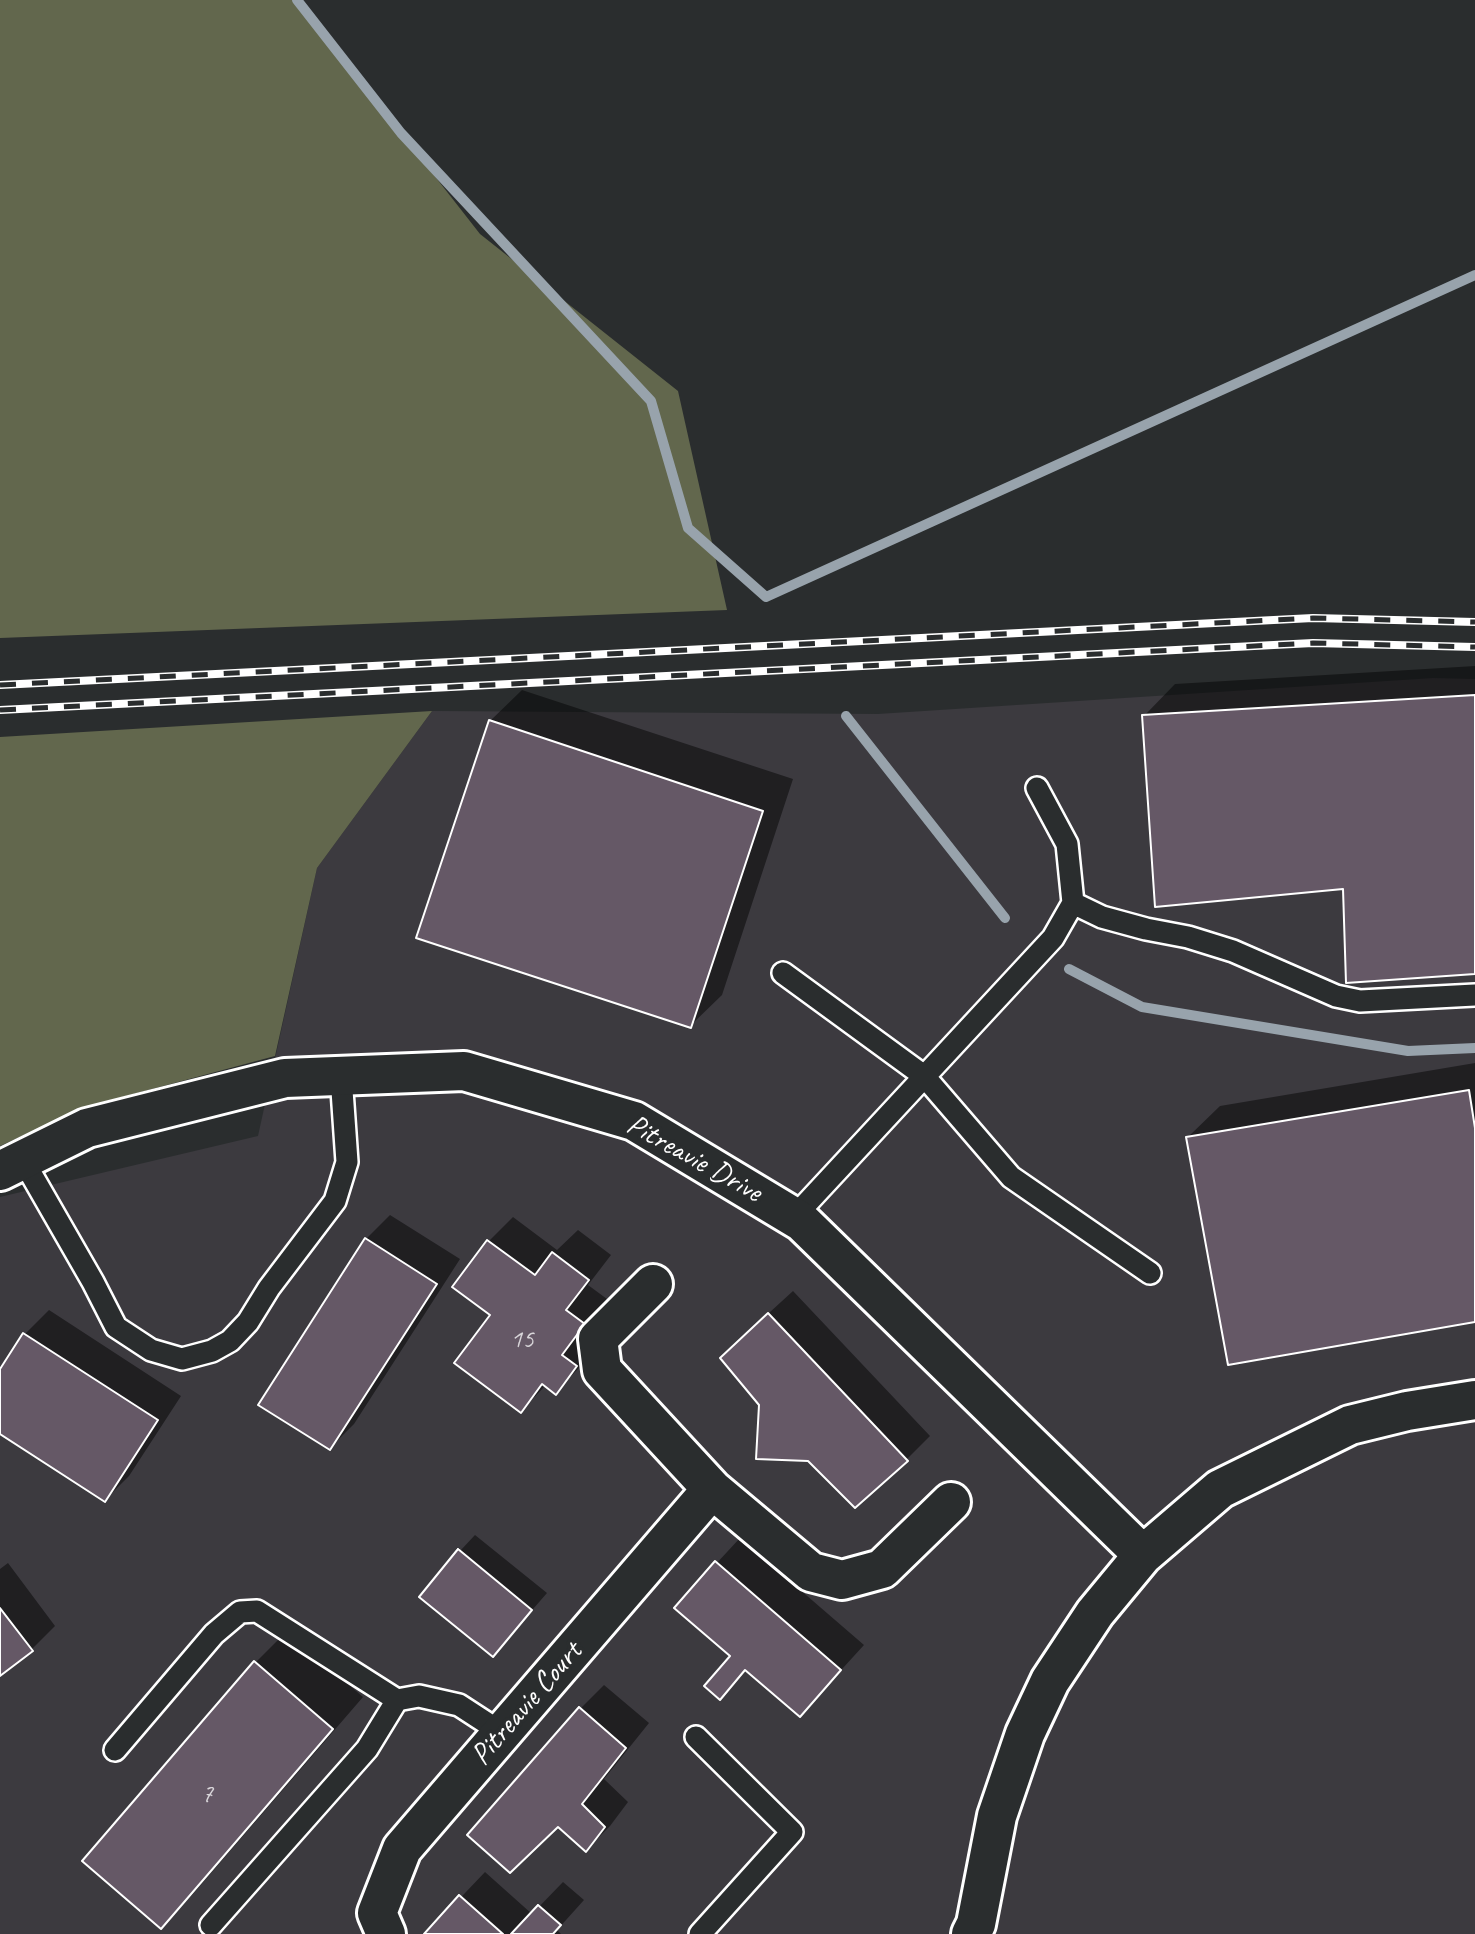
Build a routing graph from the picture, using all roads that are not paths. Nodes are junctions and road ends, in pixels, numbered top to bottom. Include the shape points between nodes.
1 (1037, 788) dead end
2 (1073, 903) junction
3 (783, 973) dead end
4 (1475, 995) edge
5 (341, 1076) junction
6 (924, 1076) junction
7 (11, 1166) edge
8 (794, 1217) junction
9 (1150, 1273) dead end
10 (653, 1284) dead end
11 (1475, 1400) edge
12 (712, 1489) junction
13 (951, 1502) dead end
14 (1143, 1555) junction
15 (397, 1700) junction
16 (502, 1733) junction
17 (696, 1737) dead end
18 (115, 1750) dead end
19 (212, 1925) dead end
20 (386, 1934) edge
21 (701, 1934) edge
22 (971, 1934) edge

1 - 2 lane via 1067,844
2 - 4 lane via 1102,917 1233,951 1336,996 1360,1001
2 - 6 lane via 1053,938
3 - 6 lane
5 - 7 street, Pitreavie Drive via 285,1078 88,1128
5 - 7 lane via 347,1162 335,1201 230,1341 182,1359 150,1350 116,1327 93,1282
5 - 8 street, Pitreavie Drive via 464,1071 634,1121
6 - 8 lane
6 - 9 lane via 1010,1177
8 - 14 street, Pitreavie Drive
10 - 12 street via 598,1339 601,1370
11 - 14 street via 1350,1425 1220,1489
12 - 13 street via 811,1572 842,1580 881,1569
12 - 16 street, Pitreavie Court
14 - 22 street via 1095,1613 1051,1681 1025,1734 997,1816
15 - 16 lane via 419,1696 459,1705
15 - 18 lane via 257,1611 240,1612 214,1634
15 - 19 lane via 368,1749
16 - 20 street, Pitreavie Court via 402,1849 377,1913
17 - 21 lane via 792,1832

